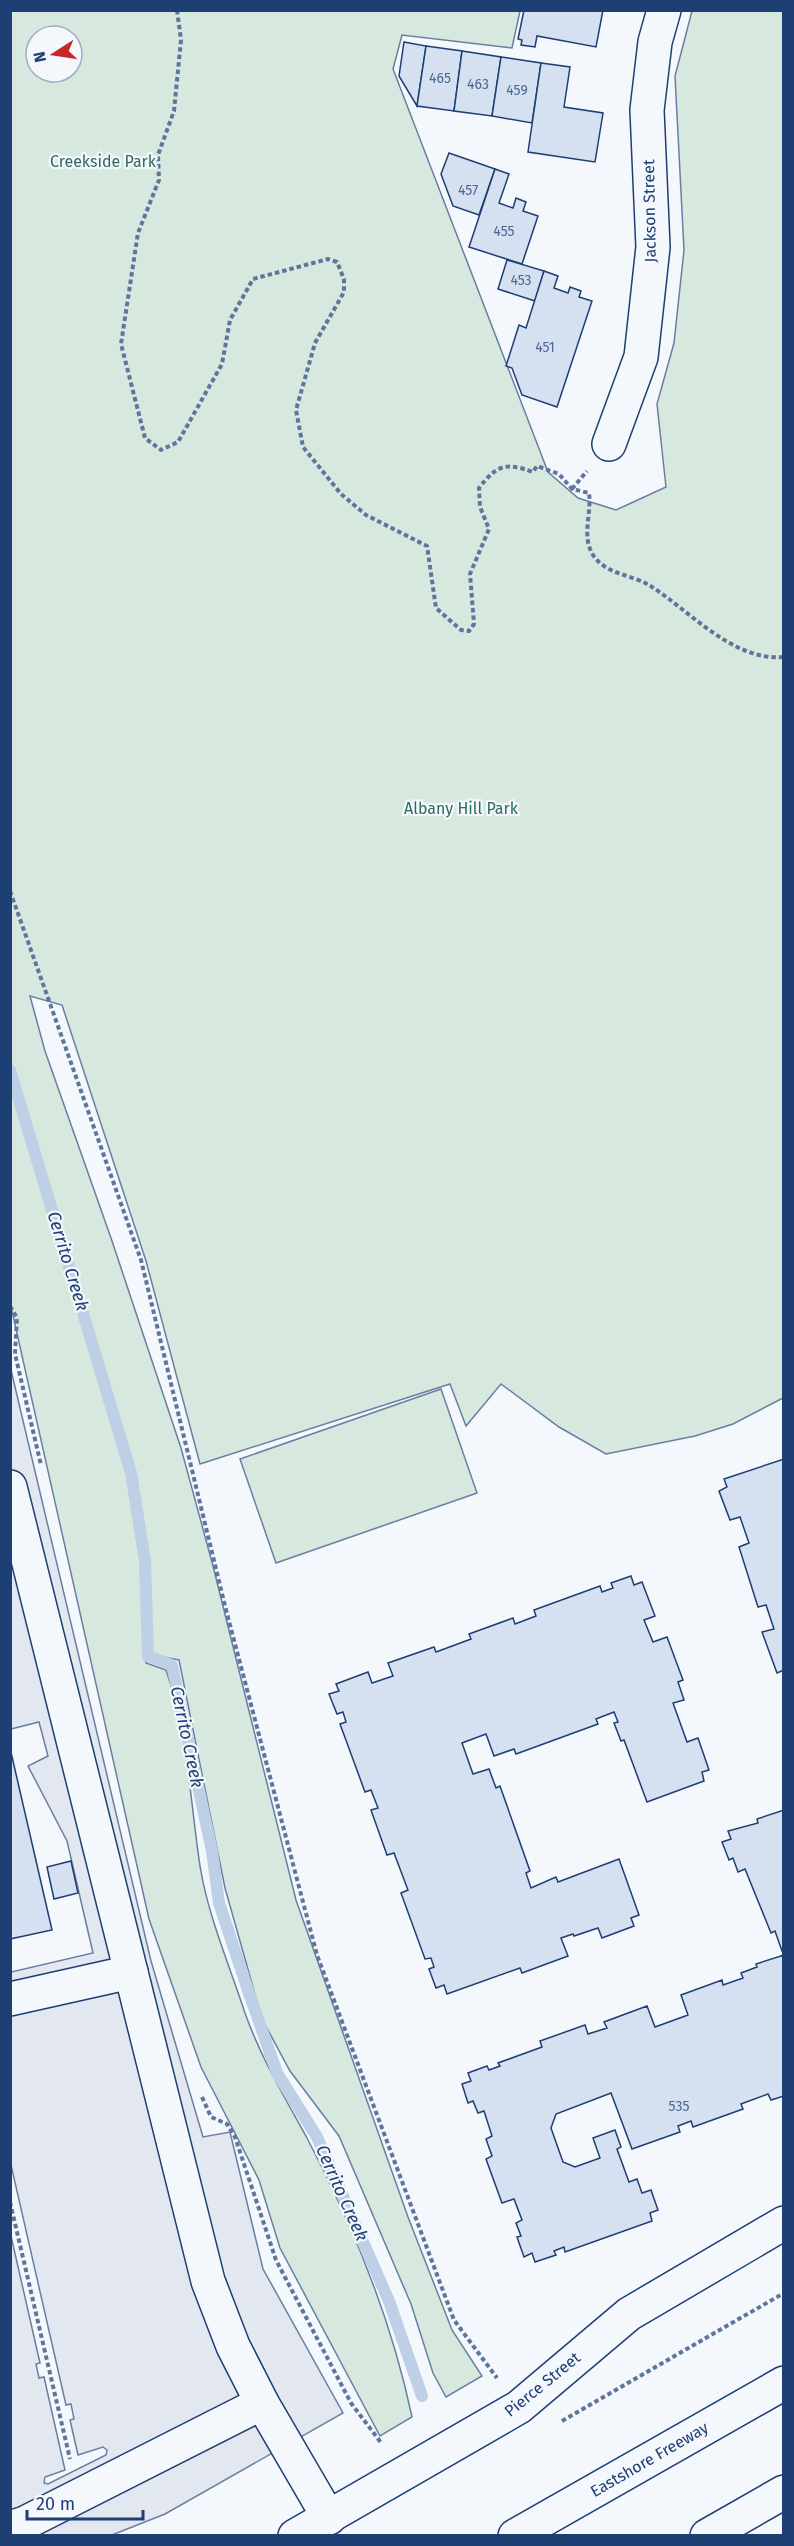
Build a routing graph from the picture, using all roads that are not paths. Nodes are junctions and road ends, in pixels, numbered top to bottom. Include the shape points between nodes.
1 (664, 10) edge
2 (609, 444) dead end
3 (10, 1487) edge
4 (131, 1972) junction
5 (10, 1999) edge
6 (783, 2223) edge
7 (783, 2384) edge
8 (262, 2403) junction
9 (783, 2492) edge
10 (329, 2518) junction
11 (10, 2528) edge
12 (295, 2535) edge
13 (515, 2535) edge
14 (707, 2535) edge

1 - 2 main road, Jackson Street via 655,42 647,111 652,247 641,357
3 - 4 main road
4 - 5 main road
4 - 8 main road via 208,2281 233,2346
6 - 10 main road, Pierce Street via 629,2314 519,2407
7 - 13 main road, Eastshore Freeway
8 - 10 main road
8 - 11 main road
9 - 14 main road
10 - 12 main road, Pierce Street

